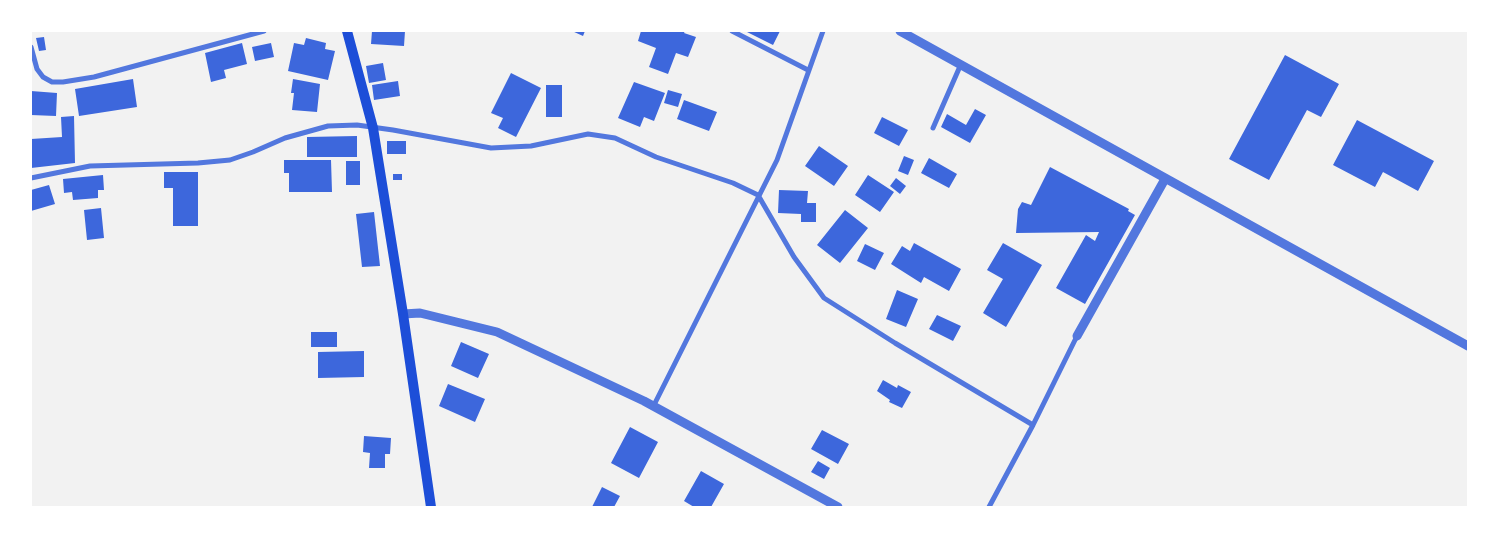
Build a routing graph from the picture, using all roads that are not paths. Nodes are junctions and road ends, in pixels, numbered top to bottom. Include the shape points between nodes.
1 (264, 31) edge
2 (347, 31) edge
3 (732, 31) edge
4 (823, 31) edge
5 (900, 31) edge
6 (31, 46) edge
7 (960, 64) junction
8 (808, 70) junction
9 (373, 128) junction
10 (933, 128) dead end
11 (31, 178) edge
12 (1165, 179) junction
13 (758, 195) junction
14 (403, 314) junction
15 (1076, 336) joint
16 (1468, 346) edge
17 (653, 406) junction
18 (1033, 425) junction
19 (431, 507) edge
20 (838, 507) edge
21 (989, 507) edge

1 - 6 street via 94,77 63,82 52,82 43,77 37,69
2 - 9 main road
3 - 8 street
4 - 8 street
5 - 7 street
7 - 10 street
7 - 12 street
8 - 13 street via 777,160
9 - 11 street via 328,126 285,138 230,160 90,166
9 - 13 street via 491,148 531,146 588,134 615,138
9 - 14 main road
12 - 15 street
12 - 16 street
13 - 17 street
13 - 18 street via 794,258 824,298
14 - 17 street via 420,313 497,332
14 - 19 main road
15 - 18 street
17 - 20 street
18 - 21 street

